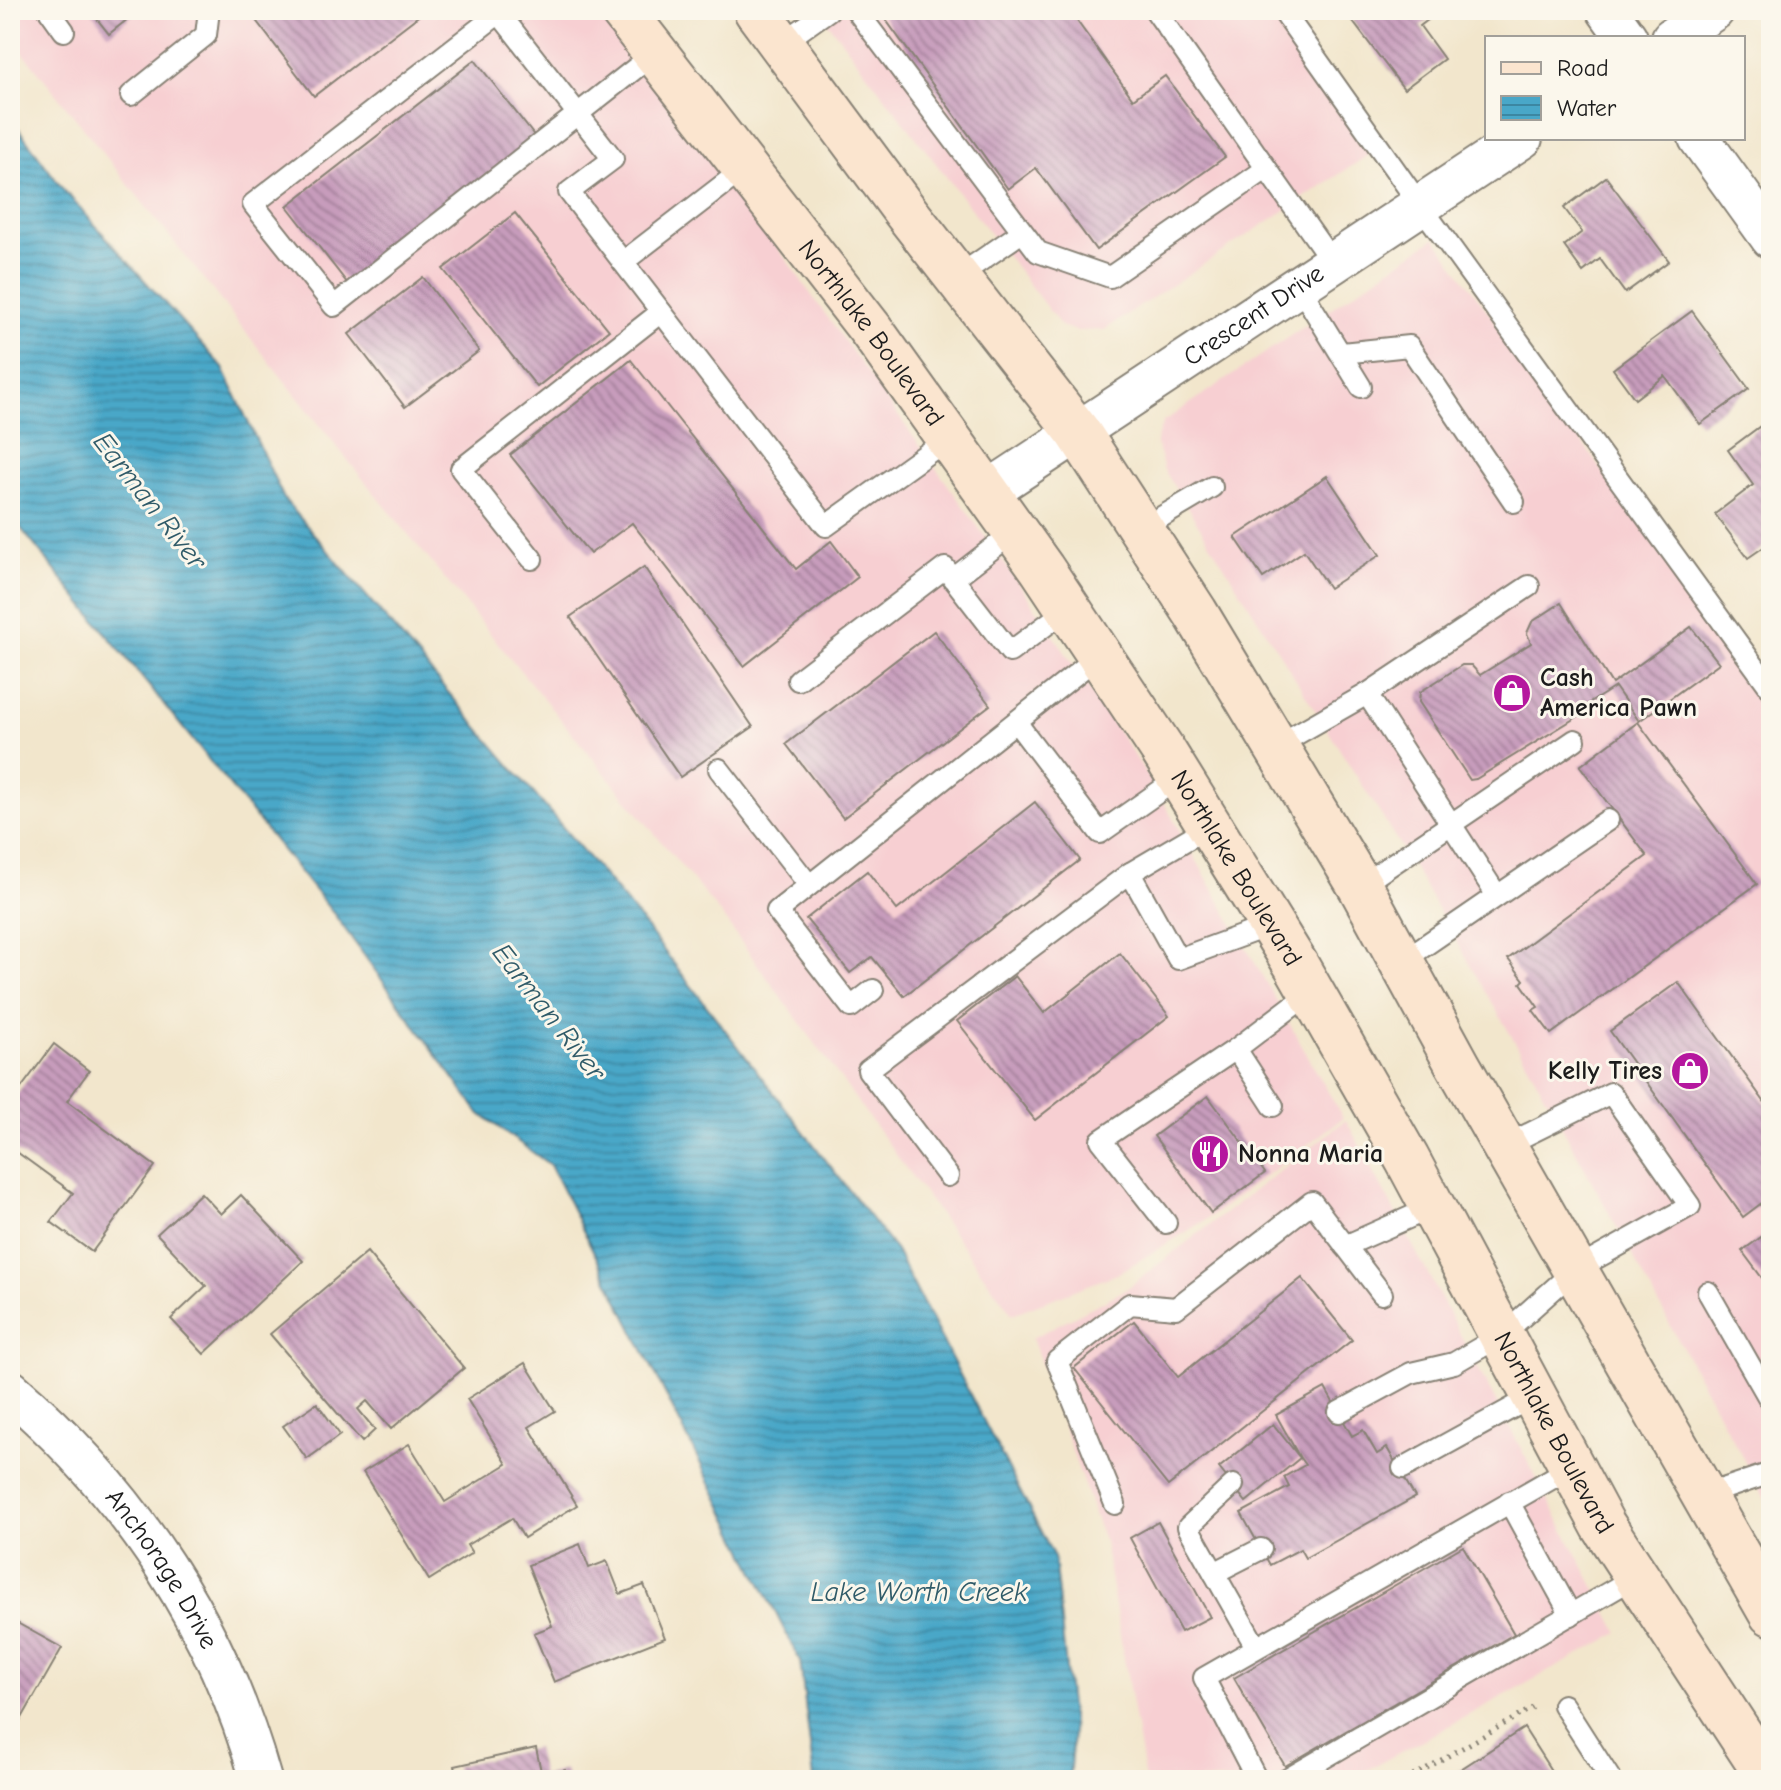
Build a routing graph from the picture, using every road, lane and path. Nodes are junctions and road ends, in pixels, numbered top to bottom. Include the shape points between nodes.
1 (49, 10) edge
2 (209, 10) edge
3 (622, 10) edge
4 (829, 10) edge
5 (856, 10) edge
6 (1155, 10) edge
7 (1282, 10) edge
8 (1607, 10) edge
9 (1714, 10) edge
10 (501, 12) edge
11 (768, 27) edge
12 (64, 31) dead end
13 (1626, 36) edge
14 (1675, 36) edge
15 (655, 53) junction
16 (131, 95) dead end
17 (578, 114) junction
18 (1519, 140) edge
19 (1700, 140) edge
20 (745, 168) junction
21 (1266, 169) junction
22 (1420, 205) junction
23 (1022, 232) junction
24 (1771, 238) edge
25 (623, 262) junction
26 (1333, 263) junction
27 (957, 277) junction
28 (1299, 286) junction
29 (661, 312) junction
30 (1342, 353) junction
31 (1361, 387) dead end
32 (1078, 432) junction
33 (949, 438) junction
34 (1212, 487) dead end
35 (987, 492) junction
36 (1514, 502) dead end
37 (1141, 529) junction
38 (1015, 531) junction
39 (532, 559) dead end
40 (953, 579) junction
41 (1529, 586) dead end
42 (1069, 608) junction
43 (1100, 655) junction
44 (798, 680) dead end
45 (1771, 689) edge
46 (1367, 694) junction
47 (1016, 722) junction
48 (1575, 740) dead end
49 (1276, 746) junction
50 (719, 769) dead end
51 (1180, 777) junction
52 (1608, 820) dead end
53 (1450, 824) junction
54 (1210, 826) junction
55 (1130, 873) junction
56 (809, 885) junction
57 (1360, 886) junction
58 (1496, 894) junction
59 (1271, 925) junction
60 (1401, 962) junction
61 (873, 990) dead end
62 (1311, 992) junction
63 (1236, 1049) junction
64 (1273, 1106) dead end
65 (1504, 1146) junction
66 (948, 1176) dead end
67 (1433, 1207) junction
68 (1166, 1223) dead end
69 (1345, 1246) junction
70 (1575, 1270) junction
71 (1708, 1292) dead end
72 (1382, 1294) dead end
73 (1502, 1335) junction
74 (10, 1390) edge
75 (1534, 1396) junction
76 (1771, 1402) edge
77 (1339, 1412) dead end
78 (1572, 1467) junction
79 (1403, 1468) dead end
80 (1771, 1473) edge
81 (1233, 1485) dead end
82 (1702, 1496) junction
83 (1509, 1502) junction
84 (1115, 1504) dead end
85 (1261, 1549) dead end
86 (1214, 1573) junction
87 (1637, 1576) junction
88 (1771, 1613) edge
89 (1571, 1615) junction
90 (1256, 1647) junction
91 (1563, 1705) dead end
92 (1542, 1719) dead end
93 (261, 1780) edge
94 (1257, 1780) edge
95 (1286, 1780) edge
96 (1406, 1780) edge
97 (1611, 1780) edge
98 (1770, 1780) edge

1 - 12 lane
2 - 16 lane via 206,35
3 - 15 main road, Northlake Boulevard
4 - 11 lane
5 - 23 lane
6 - 21 lane
7 - 22 lane
8 - 13 street
9 - 14 street
10 - 17 lane
10 - 17 lane via 253,204 334,306
11 - 27 main road
15 - 17 lane
15 - 20 main road, Northlake Boulevard
17 - 25 lane via 613,159 569,192
18 - 22 street, Crescent Drive
19 - 24 street
20 - 25 lane
20 - 33 main road, Northlake Boulevard
21 - 23 lane via 1110,277 1038,252
21 - 26 lane
22 - 26 street, Crescent Drive
22 - 45 lane
23 - 27 lane
25 - 29 lane
26 - 28 street, Crescent Drive
27 - 32 main road
28 - 30 lane
28 - 32 street, Crescent Drive
29 - 33 lane via 826,526
29 - 39 lane via 461,469
30 - 31 lane
30 - 36 lane via 1409,346
32 - 35 street, Crescent Drive
32 - 37 main road
33 - 35 main road, Northlake Boulevard
34 - 37 lane
35 - 38 main road, Northlake Boulevard
37 - 49 main road
38 - 40 lane
38 - 42 main road, Northlake Boulevard
40 - 42 lane via 1010,652
40 - 44 lane via 945,568
41 - 46 lane
42 - 43 main road, Northlake Boulevard
43 - 47 lane
43 - 51 main road, Northlake Boulevard
46 - 49 lane
46 - 53 lane
47 - 51 lane via 1100,833
47 - 56 lane
48 - 53 lane
49 - 57 main road
50 - 56 lane
51 - 54 main road, Northlake Boulevard
52 - 58 lane
53 - 57 lane
53 - 58 lane
54 - 55 lane
54 - 59 main road, Northlake Boulevard
55 - 59 lane via 1178,959
55 - 66 lane via 868,1070
56 - 61 lane via 777,911 851,1007
57 - 60 main road
58 - 60 lane
59 - 62 main road, Northlake Boulevard
60 - 65 main road
62 - 63 lane
62 - 67 main road, Northlake Boulevard
63 - 64 lane
63 - 68 lane via 1101,1140
65 - 70 main road
65 - 70 lane via 1611,1093 1690,1206
67 - 69 lane
67 - 73 main road, Northlake Boulevard
69 - 72 lane
69 - 84 lane via 1312,1202 1176,1308 1130,1304 1057,1361
70 - 73 lane
70 - 82 main road
71 - 76 lane
73 - 75 main road, Northlake Boulevard
73 - 77 lane via 1454,1363 1411,1373
74 - 93 street, Anchorage Drive via 88,1464 165,1564 212,1647
75 - 78 main road, Northlake Boulevard
75 - 79 lane
78 - 83 lane
78 - 87 main road, Northlake Boulevard
80 - 82 lane
81 - 86 lane via 1188,1527
82 - 88 main road
83 - 89 lane
83 - 90 lane
85 - 86 lane
86 - 90 lane
87 - 89 lane
87 - 98 main road, Northlake Boulevard
89 - 95 lane
90 - 94 lane via 1204,1678
91 - 97 lane
92 - 96 path via 1534,1707

